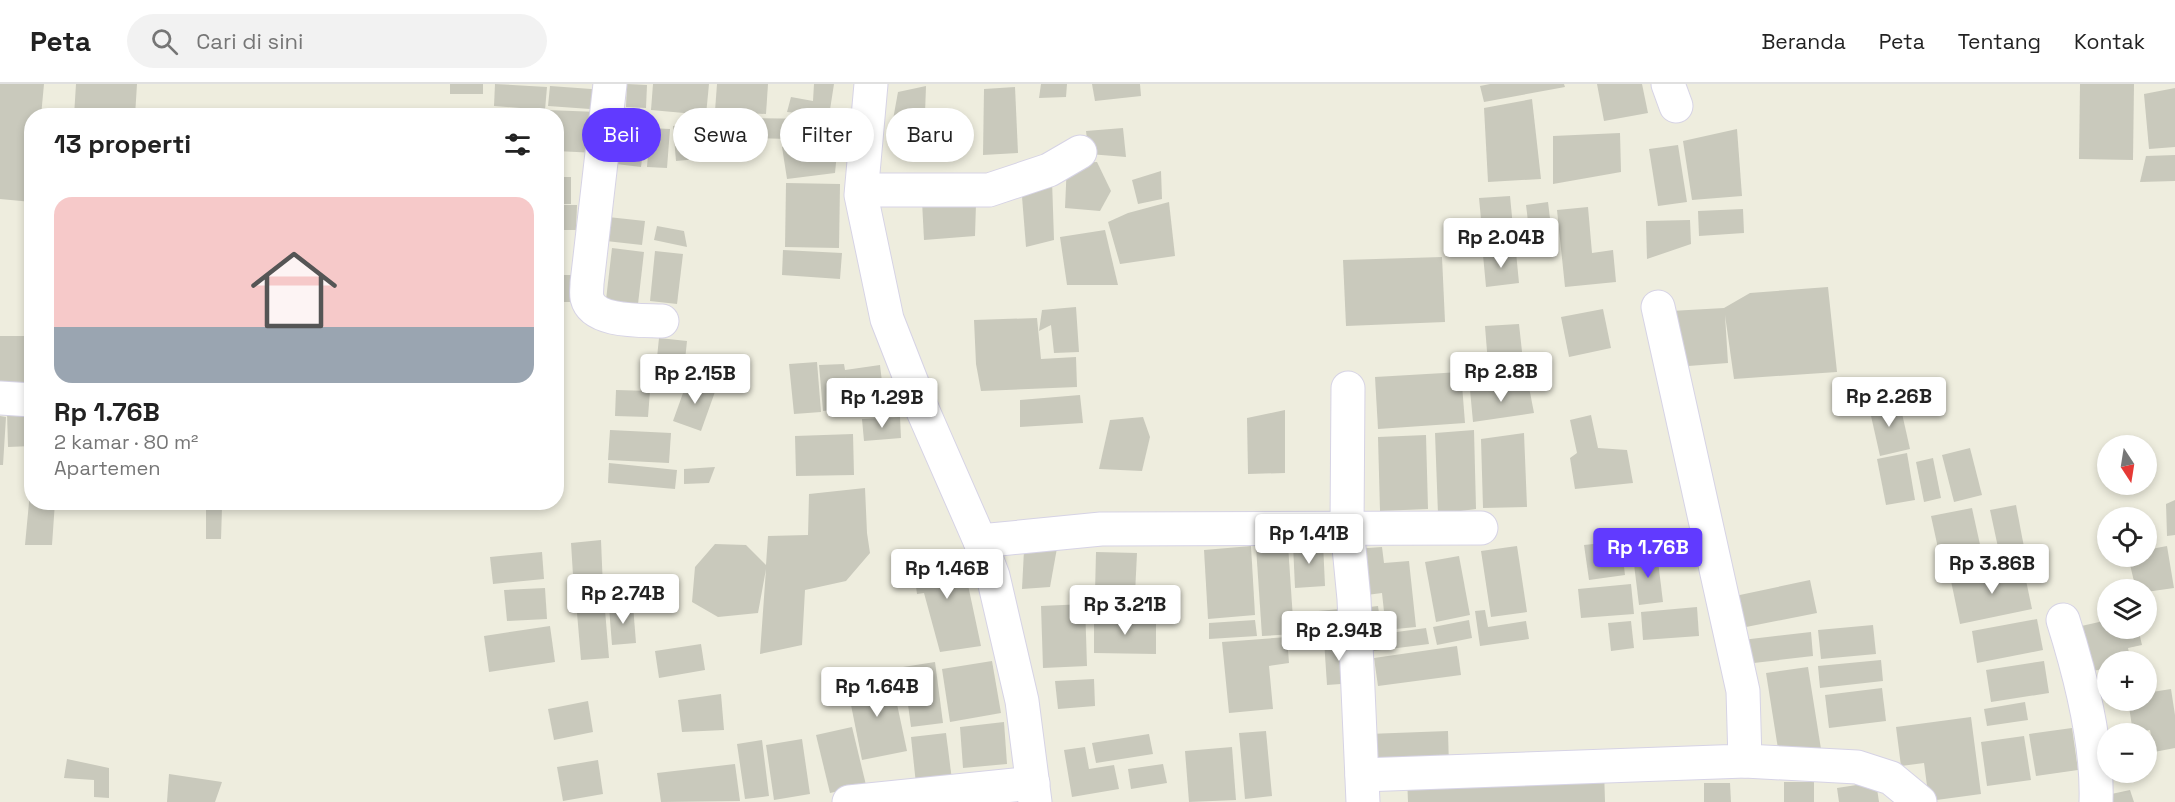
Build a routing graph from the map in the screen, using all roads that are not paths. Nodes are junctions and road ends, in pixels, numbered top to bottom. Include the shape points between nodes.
1 (610, 84) edge
2 (871, 84) edge
3 (1080, 152) dead end
4 (862, 190) junction
5 (1658, 308) dead end
6 (662, 321) dead end
7 (1348, 388) dead end
8 (0, 398) edge
9 (24, 400) edge
10 (1347, 527) junction
11 (1480, 528) dead end
12 (981, 541) junction
13 (2063, 620) dead end
14 (1745, 761) junction
15 (1363, 789) edge
16 (1034, 792) edge
17 (849, 802) edge
18 (1920, 802) edge
19 (2096, 802) edge

1 - 6 street via 587,300 596,312 613,318
2 - 4 street
3 - 4 street via 1049,170 989,190
4 - 12 street via 887,319
5 - 14 street via 1743,691
7 - 10 street
8 - 9 street
10 - 11 street
10 - 12 street via 1101,529
10 - 15 street
12 - 16 street via 1022,701
13 - 19 street via 2082,681 2097,781
14 - 15 street
14 - 18 street via 1857,767 1891,778
16 - 17 street

